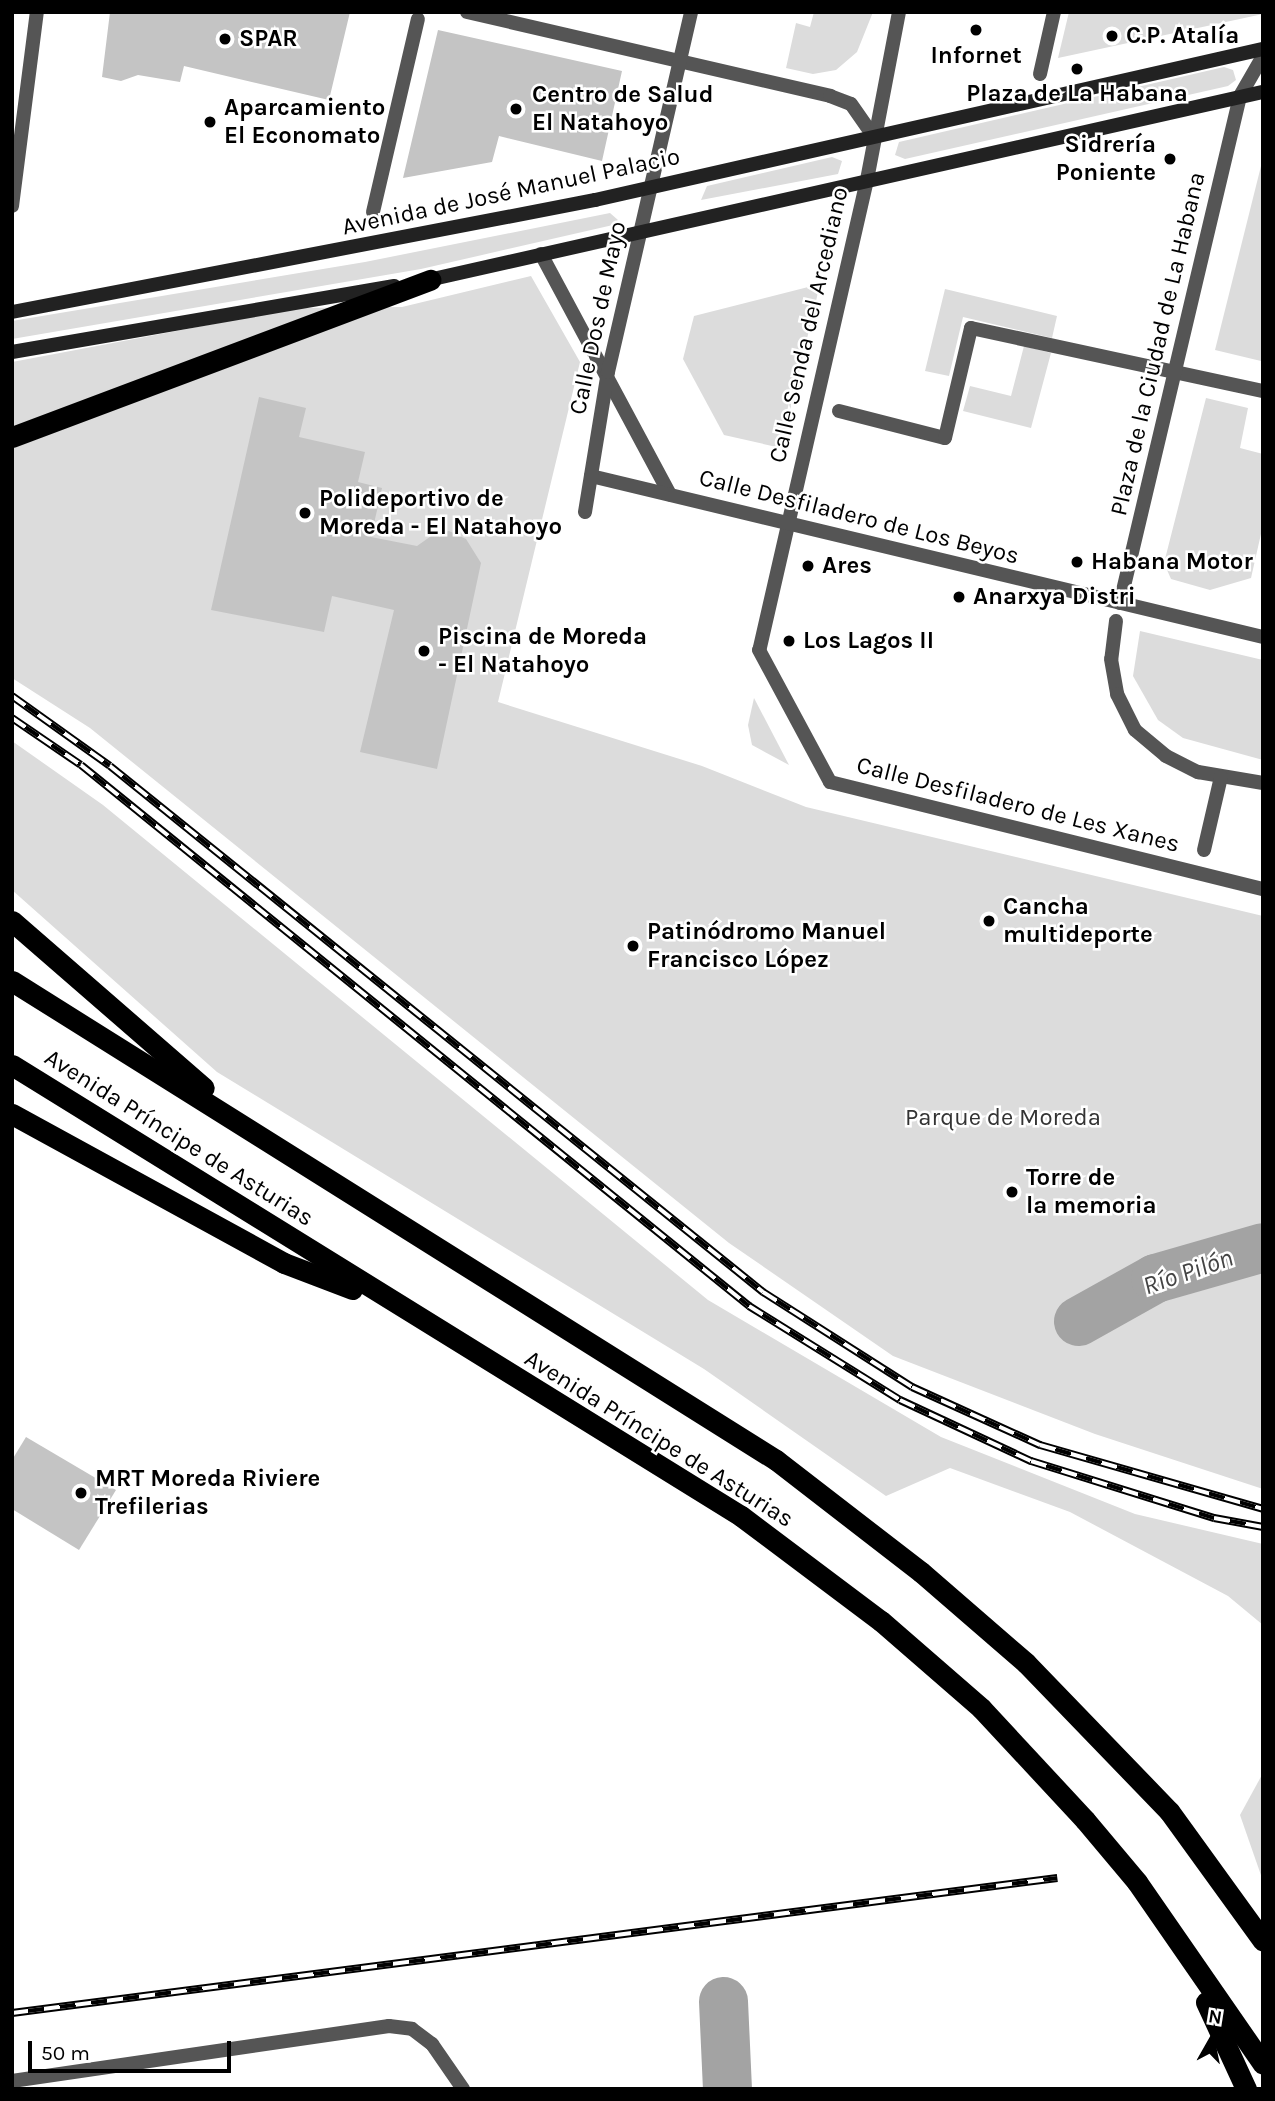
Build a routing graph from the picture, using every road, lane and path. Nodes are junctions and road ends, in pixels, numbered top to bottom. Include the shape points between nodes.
1 (37, 12) edge
2 (467, 12) edge
3 (691, 12) edge
4 (899, 12) edge
5 (1054, 12) edge
6 (516, 18) edge
7 (418, 19) dead end
8 (1263, 49) edge
9 (1263, 56) edge
10 (680, 60) junction
11 (1040, 74) dead end
12 (1263, 92) edge
13 (1241, 96) junction
14 (874, 137) junction
15 (867, 180) junction
16 (649, 187) junction
17 (12, 206) edge
18 (373, 212) dead end
19 (639, 232) junction
20 (541, 254) junction
21 (430, 280) junction
22 (12, 312) edge
23 (12, 352) edge
24 (608, 372) junction
25 (1175, 372) junction
26 (1263, 391) edge
27 (839, 411) dead end
28 (12, 437) edge
29 (591, 476) junction
30 (670, 495) junction
31 (585, 512) dead end
32 (786, 523) junction
33 (1120, 603) junction
34 (1116, 621) dead end
35 (1263, 637) edge
36 (1221, 777) junction
37 (1263, 783) edge
38 (1203, 850) dead end
39 (1263, 889) edge
40 (12, 920) edge
41 (12, 981) edge
42 (12, 1065) edge
43 (12, 1114) edge
44 (251, 1128) junction
45 (399, 1307) junction
46 (1175, 1937) junction
47 (1263, 1941) edge
48 (1263, 2064) edge
49 (12, 2081) edge
50 (463, 2089) edge
51 (1246, 2089) edge

1 - 17 street
2 - 6 street
3 - 10 street, Calle Dos de Mayo
4 - 14 street, Calle Senda del Arcediano
5 - 11 street
6 - 10 street
7 - 18 street
8 - 14 main road, Avenida de José Manuel Palacio
9 - 13 street
10 - 14 street via 851,104
10 - 16 street, Calle Dos de Mayo
12 - 13 main road
13 - 15 main road
13 - 25 street, Plaza de la Ciudad de La Habana
14 - 15 street, Calle Senda del Arcediano
14 - 16 main road, Avenida de José Manuel Palacio
15 - 19 main road
15 - 32 street, Calle Senda del Arcediano
16 - 19 street, Calle Dos de Mayo
16 - 22 main road, Avenida de José Manuel Palacio
19 - 20 main road
19 - 24 street, Calle Dos de Mayo
20 - 21 main road
20 - 24 street, Calle Desfiladero de Los Beyos
21 - 23 main road
21 - 28 highway
24 - 29 street, Calle Dos de Mayo
24 - 30 street, Calle Desfiladero de Los Beyos
25 - 26 street
25 - 27 street via 971,327 944,438
25 - 33 street, Plaza de la Ciudad de La Habana
29 - 30 street
29 - 31 street, Calle Dos de Mayo
30 - 32 street, Calle Desfiladero de Los Beyos
32 - 33 street, Calle Desfiladero de Los Beyos
32 - 39 street, Calle Desfiladero de Les Xanes via 759,650 830,782
33 - 35 street, Calle Desfiladero de Los Beyos
34 - 36 street via 1111,659 1117,694 1136,730 1166,756
36 - 37 street
36 - 38 street
40 - 44 highway
41 - 44 highway, Avenida Príncipe de Asturias
42 - 45 highway, Avenida Príncipe de Asturias
43 - 45 highway via 284,1263
44 - 47 highway, Avenida Príncipe de Asturias via 765,1453 921,1572 1026,1663 1169,1811
45 - 46 highway, Avenida Príncipe de Asturias via 741,1516 881,1621 991,1718 1137,1882
46 - 48 highway, Avenida Príncipe de Asturias
46 - 51 highway
49 - 50 street via 389,2026 412,2029 432,2044

